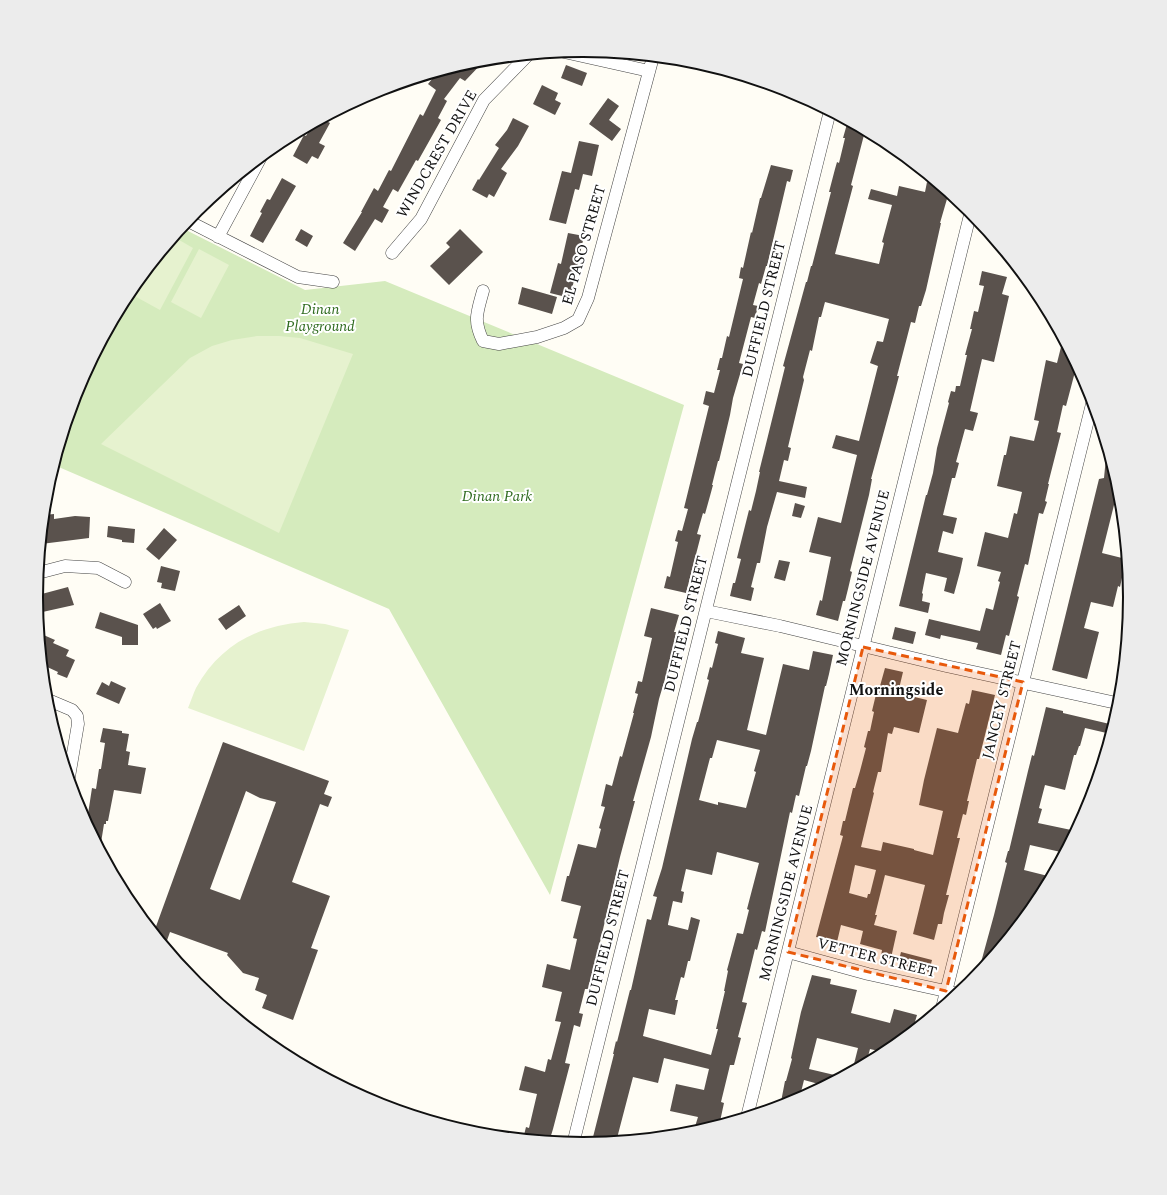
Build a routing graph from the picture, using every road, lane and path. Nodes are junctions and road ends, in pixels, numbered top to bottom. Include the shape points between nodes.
1 (587, 57) edge
2 (523, 61) edge
3 (652, 62) edge
4 (649, 71) junction
5 (829, 116) edge
6 (255, 168) edge
7 (969, 218) edge
8 (193, 224) edge
9 (218, 237) junction
10 (392, 253) dead end
11 (333, 282) dead end
12 (483, 291) dead end
13 (1090, 411) edge
14 (44, 572) edge
15 (125, 582) dead end
16 (706, 611) junction
17 (863, 647) junction
18 (1022, 682) junction
19 (53, 702) edge
20 (1114, 703) edge
21 (71, 767) edge
22 (788, 952) junction
23 (946, 991) junction
24 (952, 992) edge
25 (944, 1001) edge
26 (748, 1112) edge
27 (575, 1138) edge

1 - 4 street
2 - 10 street, WINDCREST DRIVE via 484,100 421,219
3 - 4 street, EL PASO STREET
4 - 12 street, EL PASO STREET via 588,298 578,320 564,328 537,337 499,344 482,341 477,327 477,313
5 - 16 street, DUFFIELD STREET
6 - 9 street
7 - 17 street, MORNINGSIDE AVENUE
8 - 9 street
9 - 11 street via 298,277
13 - 18 street, JANCEY STREET
14 - 15 street via 65,566 98,568
16 - 17 street
16 - 27 street, DUFFIELD STREET
17 - 18 street
17 - 22 street, MORNINGSIDE AVENUE
18 - 20 street
18 - 23 street, JANCEY STREET
19 - 21 street via 72,710 77,716
22 - 23 street, VETTER STREET via 868,974
22 - 26 street, MORNINGSIDE AVENUE
23 - 24 street, VETTER STREET
23 - 25 street, JANCEY STREET

